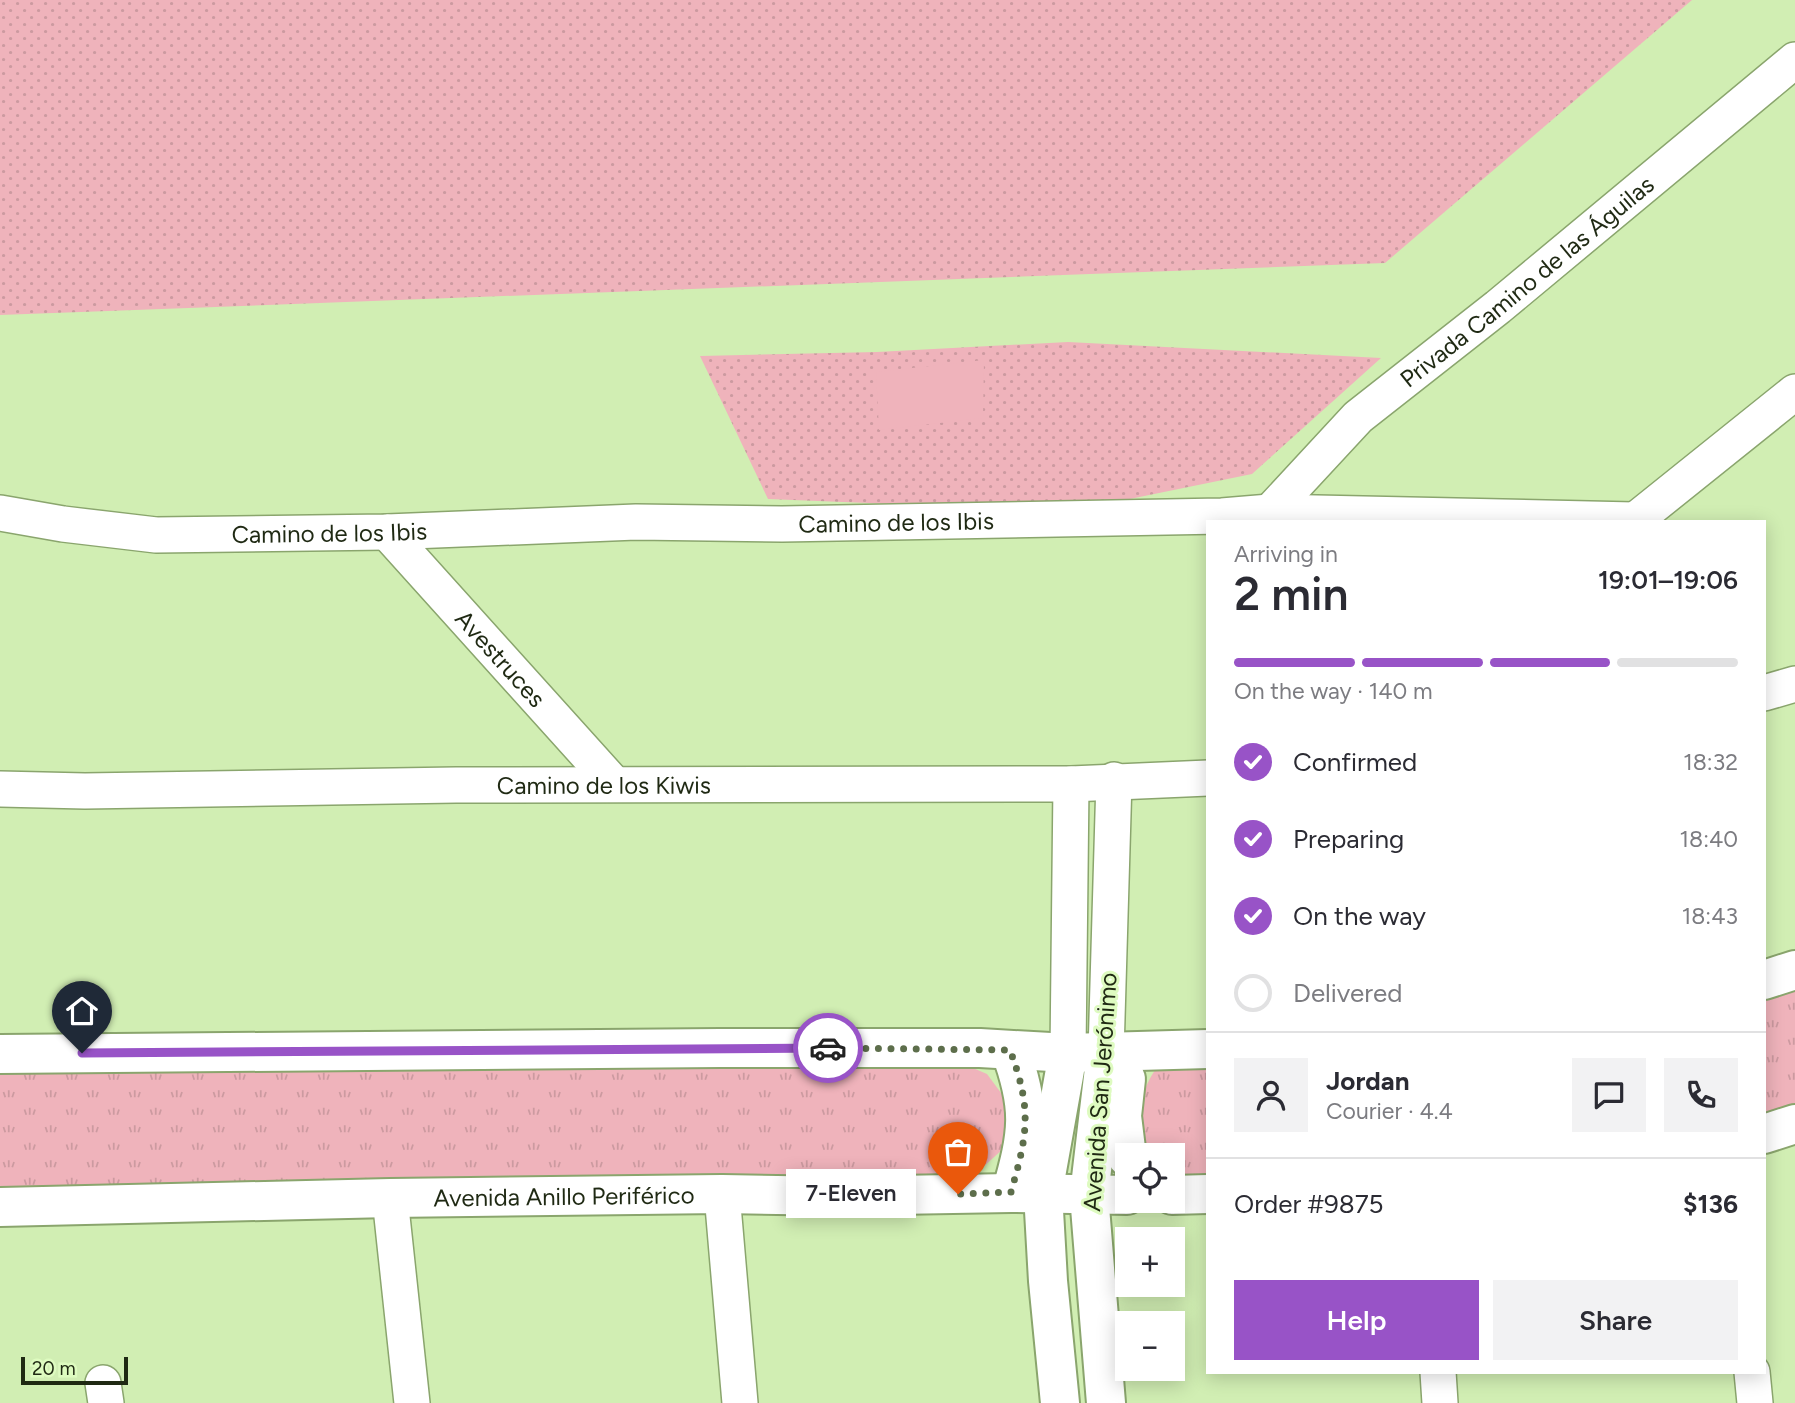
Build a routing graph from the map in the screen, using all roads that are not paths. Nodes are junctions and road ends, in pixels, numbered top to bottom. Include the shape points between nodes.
1 (1795, 60) edge
2 (1795, 392) edge
3 (1270, 512) junction
4 (0, 513) edge
5 (1593, 520) edge
6 (1634, 520) edge
7 (387, 532) junction
8 (1795, 684) edge
9 (1766, 692) edge
10 (1206, 778) edge
11 (1114, 780) junction
12 (1071, 783) junction
13 (614, 784) junction
14 (0, 789) edge
15 (1795, 970) edge
16 (1766, 979) edge
17 (1206, 1049) edge
18 (1010, 1050) junction
19 (1120, 1051) junction
20 (1068, 1053) junction
21 (0, 1054) edge
22 (1795, 1124) edge
23 (1766, 1133) edge
24 (1125, 1143) edge
25 (1027, 1193) junction
26 (722, 1194) junction
27 (1206, 1194) edge
28 (1089, 1195) junction
29 (1115, 1195) edge
30 (1185, 1195) edge
31 (390, 1198) junction
32 (0, 1207) edge
33 (1438, 1374) edge
34 (1752, 1374) edge
35 (412, 1403) edge
36 (740, 1403) edge
37 (1060, 1403) edge
38 (1106, 1403) edge
39 (1440, 1403) edge
40 (1755, 1403) edge

1 - 3 street, Privada Camino de las Águilas via 1358,417
2 - 6 street
3 - 5 street, Camino de los Ibis
3 - 7 street, Camino de los Ibis via 782,524 636,522
4 - 7 street, Camino de los Ibis via 156,535
7 - 13 street, Avestruces
8 - 9 street
10 - 11 street, Camino de los Kiwis
11 - 12 street, Camino de los Kiwis
11 - 19 street, Avenida San Jerónimo
12 - 13 street, Camino de los Kiwis
12 - 20 street, Avenida San Jerónimo
13 - 14 street, Camino de los Kiwis
15 - 16 street
17 - 19 street
18 - 20 street
18 - 21 street
18 - 25 street via 1026,1114 1020,1161
19 - 20 street
19 - 24 street
19 - 28 street, Avenida San Jerónimo
20 - 25 street, Avenida San Jerónimo
22 - 23 street
25 - 26 street, Avenida Anillo Periférico
25 - 28 street, Avenida Anillo Periférico
25 - 37 street, Avenida San Jerónimo via 1048,1281
26 - 31 street, Avenida Anillo Periférico
26 - 36 street
27 - 30 street
28 - 29 street, Avenida Anillo Periférico
28 - 38 street, Avenida San Jerónimo
31 - 32 street, Avenida Anillo Periférico
31 - 35 street
33 - 39 street
34 - 40 street

